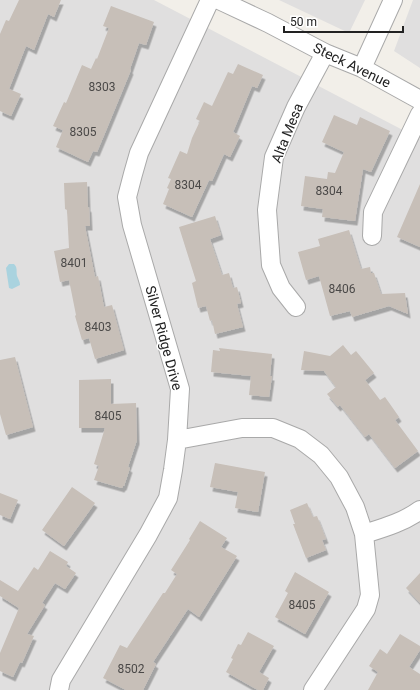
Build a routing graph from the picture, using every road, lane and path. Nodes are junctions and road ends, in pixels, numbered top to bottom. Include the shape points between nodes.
1 (210, 0) edge
2 (219, 0) edge
3 (393, 0) edge
4 (325, 53) junction
5 (362, 68) junction
6 (420, 100) edge
7 (420, 114) edge
8 (372, 236) dead end
9 (296, 307) dead end
10 (177, 440) junction
11 (420, 510) edge
12 (364, 534) junction
13 (59, 690) edge
14 (313, 690) edge

1 - 10 street, Silver Ridge Drive via 139,153 127,197 132,225 180,390
2 - 4 street, Steck Avenue
3 - 5 street
4 - 5 street, Steck Avenue
4 - 9 street, Alta Mesa via 296,107 274,157 267,210 271,265 281,288
5 - 6 street, Steck Avenue
7 - 8 street via 373,212
10 - 12 street via 242,428 273,428 300,439 321,455 339,476 355,507
10 - 13 street, Silver Ridge Drive via 168,498 62,680
11 - 12 street via 388,526
12 - 14 street via 370,595 366,609

